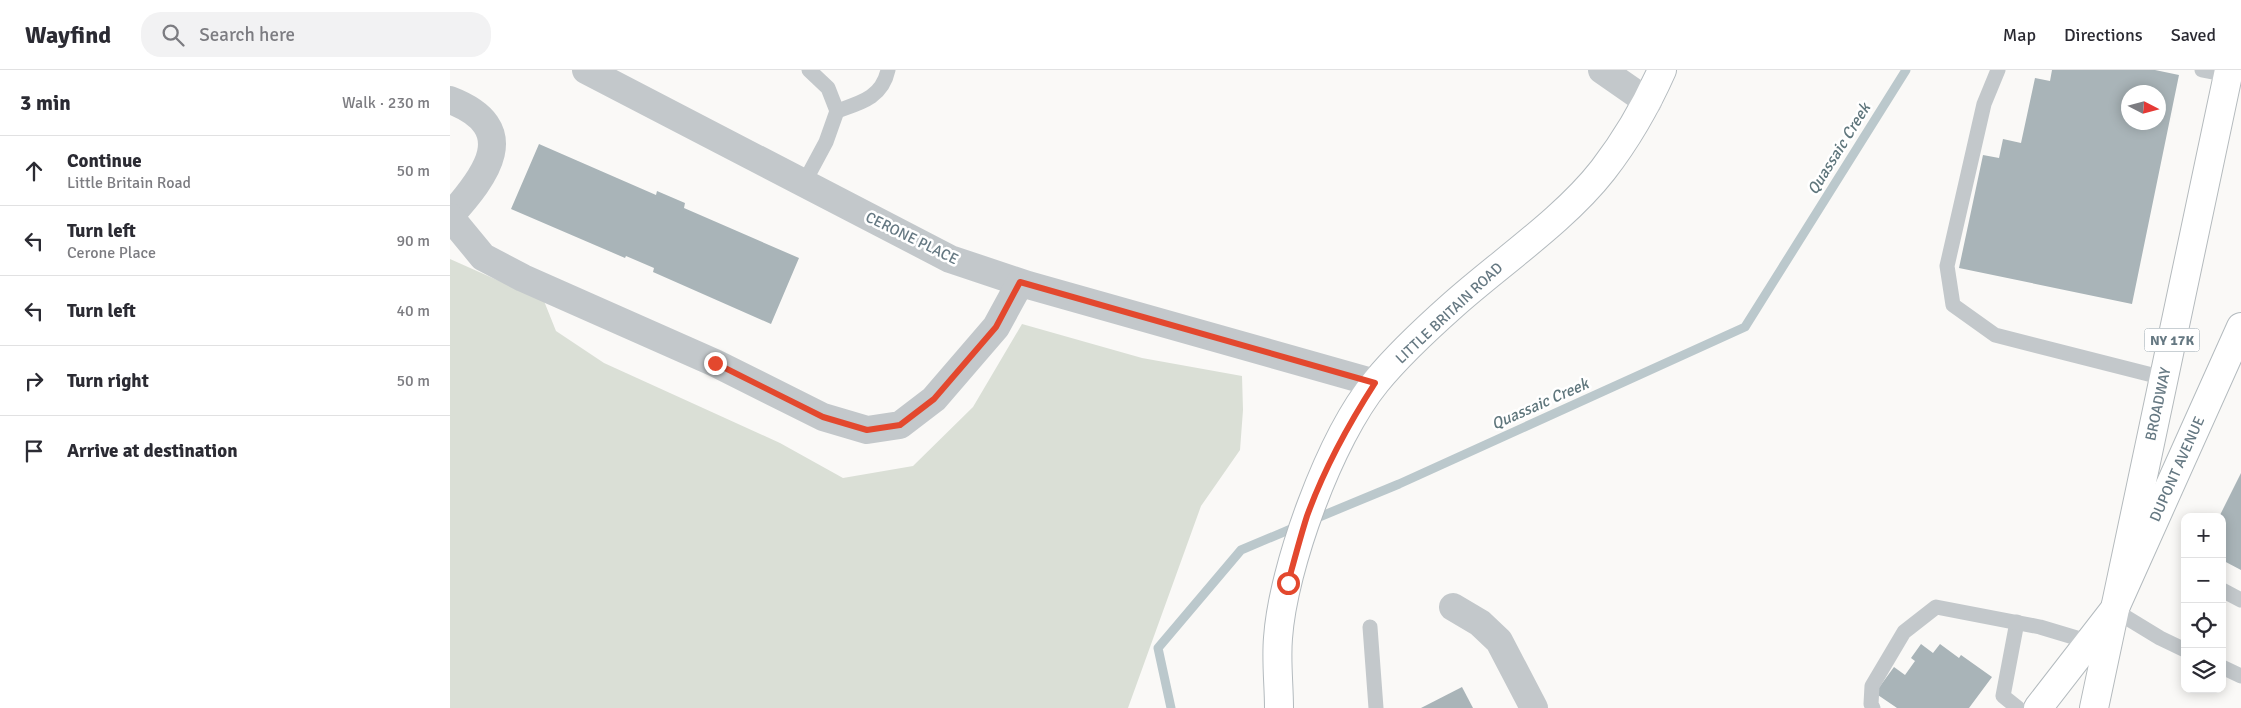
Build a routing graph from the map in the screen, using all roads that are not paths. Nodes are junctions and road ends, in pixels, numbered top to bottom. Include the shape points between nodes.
1 (586, 70) edge
2 (809, 70) edge
3 (888, 70) edge
4 (1602, 70) edge
5 (1662, 70) edge
6 (1998, 70) edge
7 (2220, 72) edge
8 (450, 100) edge
9 (1648, 102) junction
10 (836, 111) junction
11 (804, 183) junction
12 (450, 216) edge
13 (1020, 282) junction
14 (2241, 327) edge
15 (2164, 378) junction
16 (1375, 383) junction
17 (2226, 592) edge
18 (2241, 600) edge
19 (1453, 606) dead end
20 (2114, 610) junction
21 (2016, 622) junction
22 (1370, 627) dead end
23 (2090, 642) junction
24 (2181, 648) edge
25 (2226, 669) edge
26 (2241, 676) edge
27 (1279, 708) edge
28 (1376, 708) edge
29 (1534, 708) edge
30 (1873, 708) edge
31 (2018, 708) edge
32 (2038, 708) edge
33 (2094, 708) edge

1 - 11 street, CERONE PLACE
2 - 10 lane via 828,88
3 - 10 lane via 886,79 870,99
4 - 9 street
5 - 9 street, LITTLE BRITAIN ROAD
6 - 15 lane via 1984,104 1947,266 1953,305 1996,336
7 - 15 street, BROADWAY / NY 17K
8 - 12 street via 474,113 486,126 492,135 493,148 481,179
9 - 16 street, LITTLE BRITAIN ROAD via 1602,172 1574,201 1447,310
10 - 11 lane via 826,142
11 - 13 street, CERONE PLACE via 950,259
12 - 13 street via 483,258 715,363 823,417 867,430 900,425 934,399 996,327
13 - 16 street, CERONE PLACE
14 - 20 street, DUPONT AVENUE
15 - 20 street, BROADWAY / NY 17K
16 - 27 street, LITTLE BRITAIN ROAD via 1352,419 1307,516 1288,583 1278,638
17 - 18 lane
19 - 29 street via 1480,623 1499,641
20 - 23 street
20 - 24 lane
20 - 33 street, BROADWAY / NY 17K
21 - 23 lane
21 - 30 lane via 1936,607 1904,632 1872,686
21 - 31 lane via 2003,696
22 - 28 lane
23 - 32 street
25 - 26 lane

